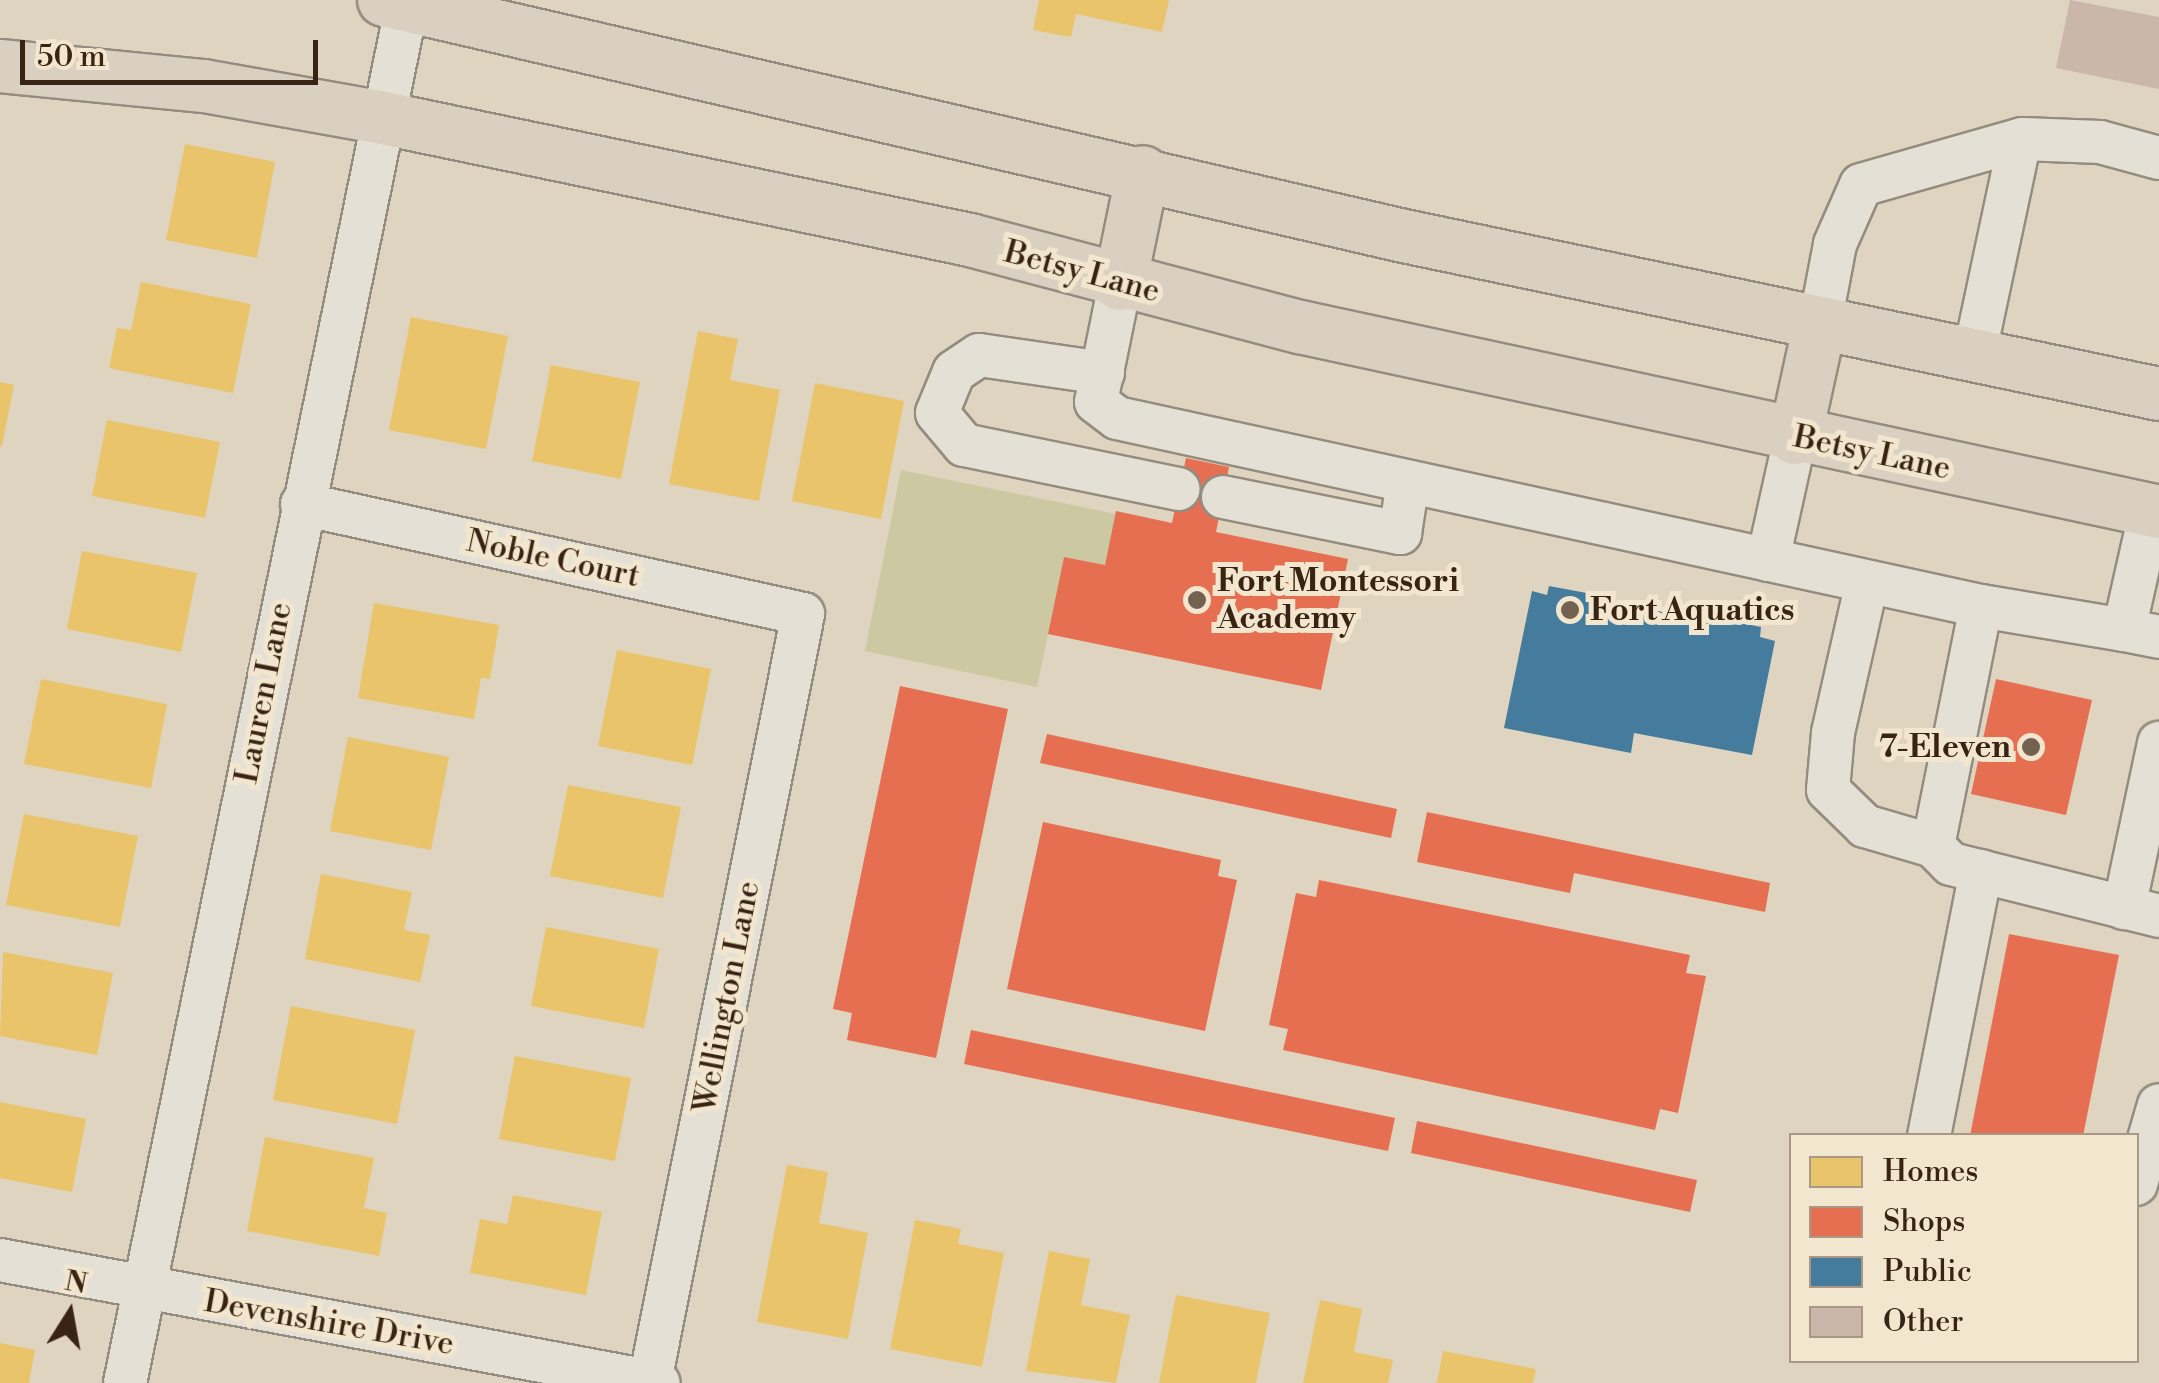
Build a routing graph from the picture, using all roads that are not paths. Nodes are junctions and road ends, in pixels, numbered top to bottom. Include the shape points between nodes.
1 (396, 2) edge
2 (0, 66) edge
3 (383, 118) junction
4 (2020, 140) junction
5 (2159, 158) edge
6 (1142, 172) junction
7 (1120, 284) junction
8 (1820, 323) junction
9 (1974, 356) junction
10 (1103, 373) junction
11 (2159, 394) edge
12 (1794, 438) junction
13 (1408, 482) junction
14 (1179, 489) dead end
15 (1223, 498) dead end
16 (302, 504) junction
17 (2155, 511) edge
18 (1768, 560) junction
19 (1868, 582) junction
20 (1980, 606) junction
21 (803, 614) joint
22 (2142, 634) edge
23 (2159, 743) edge
24 (1934, 846) junction
25 (1981, 871) junction
26 (2141, 912) edge
27 (2159, 1104) edge
28 (1930, 1133) edge
29 (2139, 1174) edge
30 (0, 1260) edge
31 (144, 1289) junction
32 (655, 1382) edge
33 (125, 1383) edge

1 - 3 street, Lauren Lane
1 - 6 main road
2 - 3 main road, Betsy Lane via 204,86
3 - 7 main road, Betsy Lane via 970,240
3 - 16 street, Lauren Lane
4 - 5 street via 2100,142
4 - 8 street via 1860,185 1836,244
4 - 9 street
6 - 7 main road
6 - 8 main road via 1404,236
7 - 10 street
7 - 12 main road, Betsy Lane
8 - 9 main road
8 - 12 main road
9 - 11 main road
10 - 13 street via 1096,402 1117,418
10 - 14 street via 980,354 954,372 937,413 964,445
12 - 17 main road, Betsy Lane
12 - 18 street
13 - 15 street via 1400,533
13 - 18 street
16 - 21 street, Noble Court
16 - 31 street, Lauren Lane
17 - 22 street
18 - 19 street
19 - 20 street
19 - 24 street via 1833,733 1828,790 1865,826
20 - 22 street
20 - 24 street
21 - 32 street, Wellington Lane
23 - 26 street
24 - 25 street via 1951,864
25 - 26 street
25 - 28 street
27 - 29 street
30 - 31 street, Devenshire Drive
31 - 32 street, Devenshire Drive
31 - 33 street, Lauren Lane

